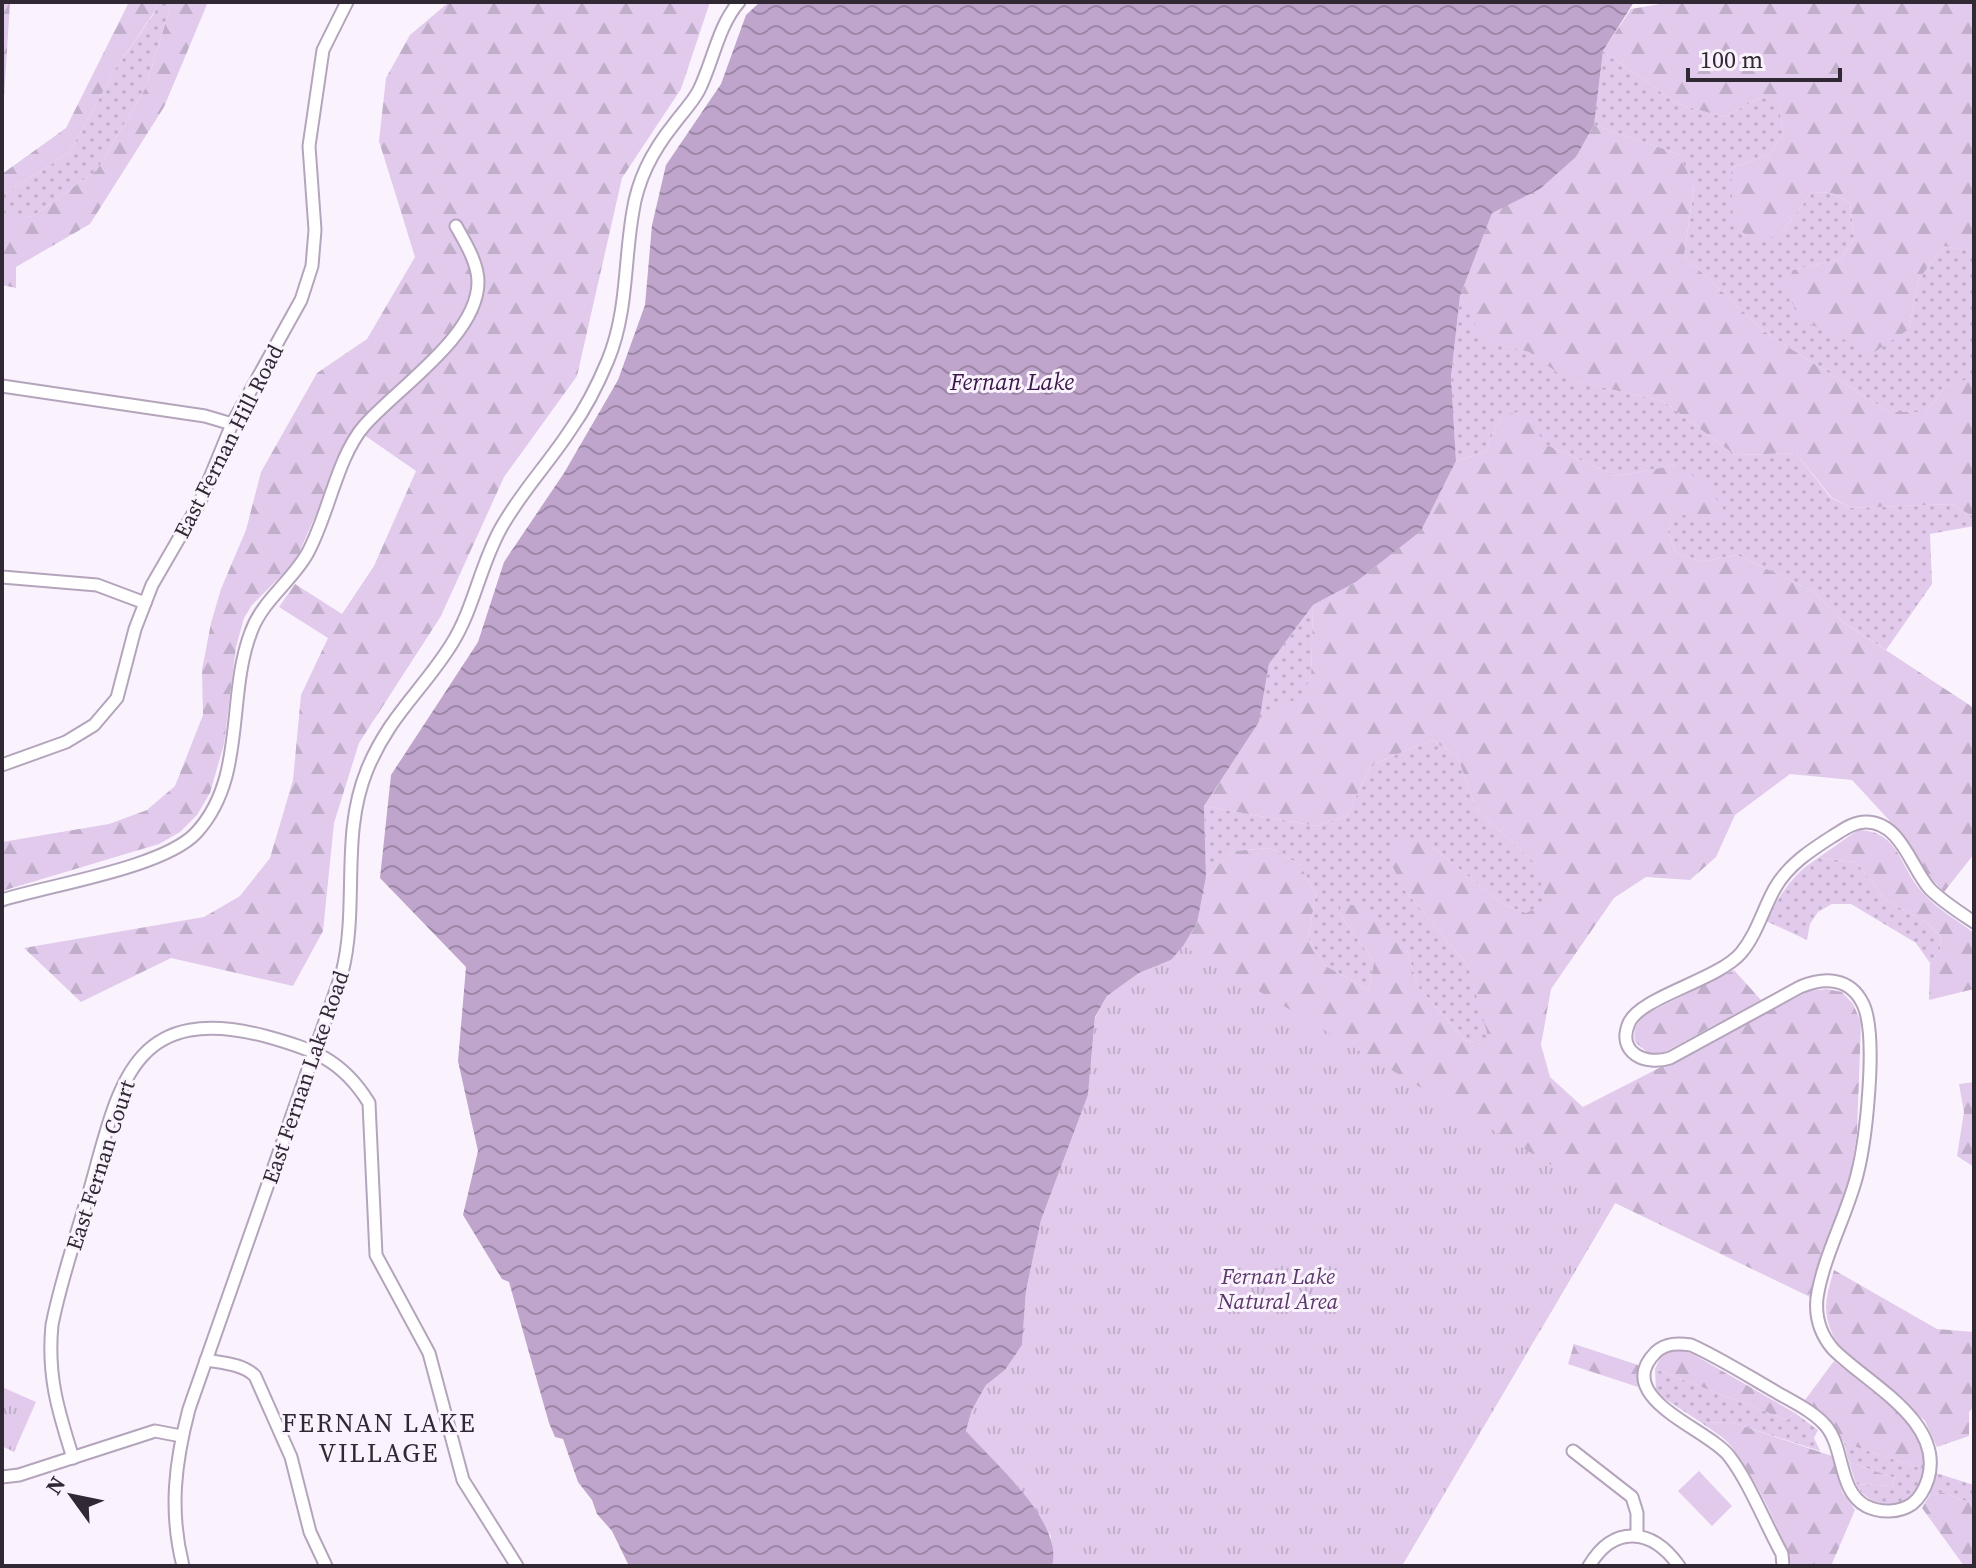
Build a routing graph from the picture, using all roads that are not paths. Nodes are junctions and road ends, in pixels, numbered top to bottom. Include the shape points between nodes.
1 (347, 2) edge
2 (739, 2) edge
3 (456, 226) dead end
4 (2, 386) edge
5 (232, 424) junction
6 (2, 577) edge
7 (145, 603) junction
8 (2, 765) edge
9 (2, 900) edge
10 (1974, 922) edge
11 (316, 1051) junction
12 (206, 1360) junction
13 (181, 1436) junction
14 (1573, 1451) dead end
15 (73, 1458) junction
16 (2, 1477) edge
17 (1637, 1536) junction
18 (183, 1566) edge
19 (326, 1566) edge
20 (517, 1566) edge
21 (1589, 1566) edge
22 (1679, 1566) edge
23 (1783, 1566) edge

1 - 5 street, East Fernan Hill Road via 323,50 309,146 312,266 301,300
2 - 11 street, East Fernan Lake Road via 697,93 661,140 639,184 623,312 597,385 499,530 454,642 396,715 365,774 352,832 346,958
3 - 9 street via 476,271 474,301 431,363 363,428 308,553 257,618 243,660 226,775 212,812 182,844 161,854
4 - 5 street
5 - 7 street, East Fernan Hill Road via 200,502
6 - 7 street via 97,585
7 - 8 street, East Fernan Hill Road via 117,698 94,725 66,742
10 - 23 street via 1929,888 1890,830 1877,823 1857,823 1791,867 1734,960 1647,1006 1629,1022 1627,1047 1641,1059 1656,1062 1819,981 1842,983 1865,1007 1865,1135 1817,1308 1821,1331 1833,1349 1921,1430 1930,1454 1924,1489 1903,1508 1882,1511 1863,1504 1846,1480 1836,1441 1820,1420 1691,1345 1661,1348 1645,1375 1657,1405 1729,1455 1782,1554
11 - 12 street, East Fernan Lake Road
11 - 15 street, East Fernan Court via 236,1029 202,1027 152,1047 123,1082 52,1325 52,1387
11 - 20 street via 369,1103 376,1255 429,1353 463,1480
12 - 13 street, East Fernan Lake Road
12 - 19 street via 255,1376 291,1457 310,1532
13 - 15 street via 155,1431
13 - 18 street, East Fernan Lake Road via 174,1473
14 - 17 street via 1632,1497
15 - 16 street
17 - 21 street via 1610,1541
17 - 22 street via 1657,1542

